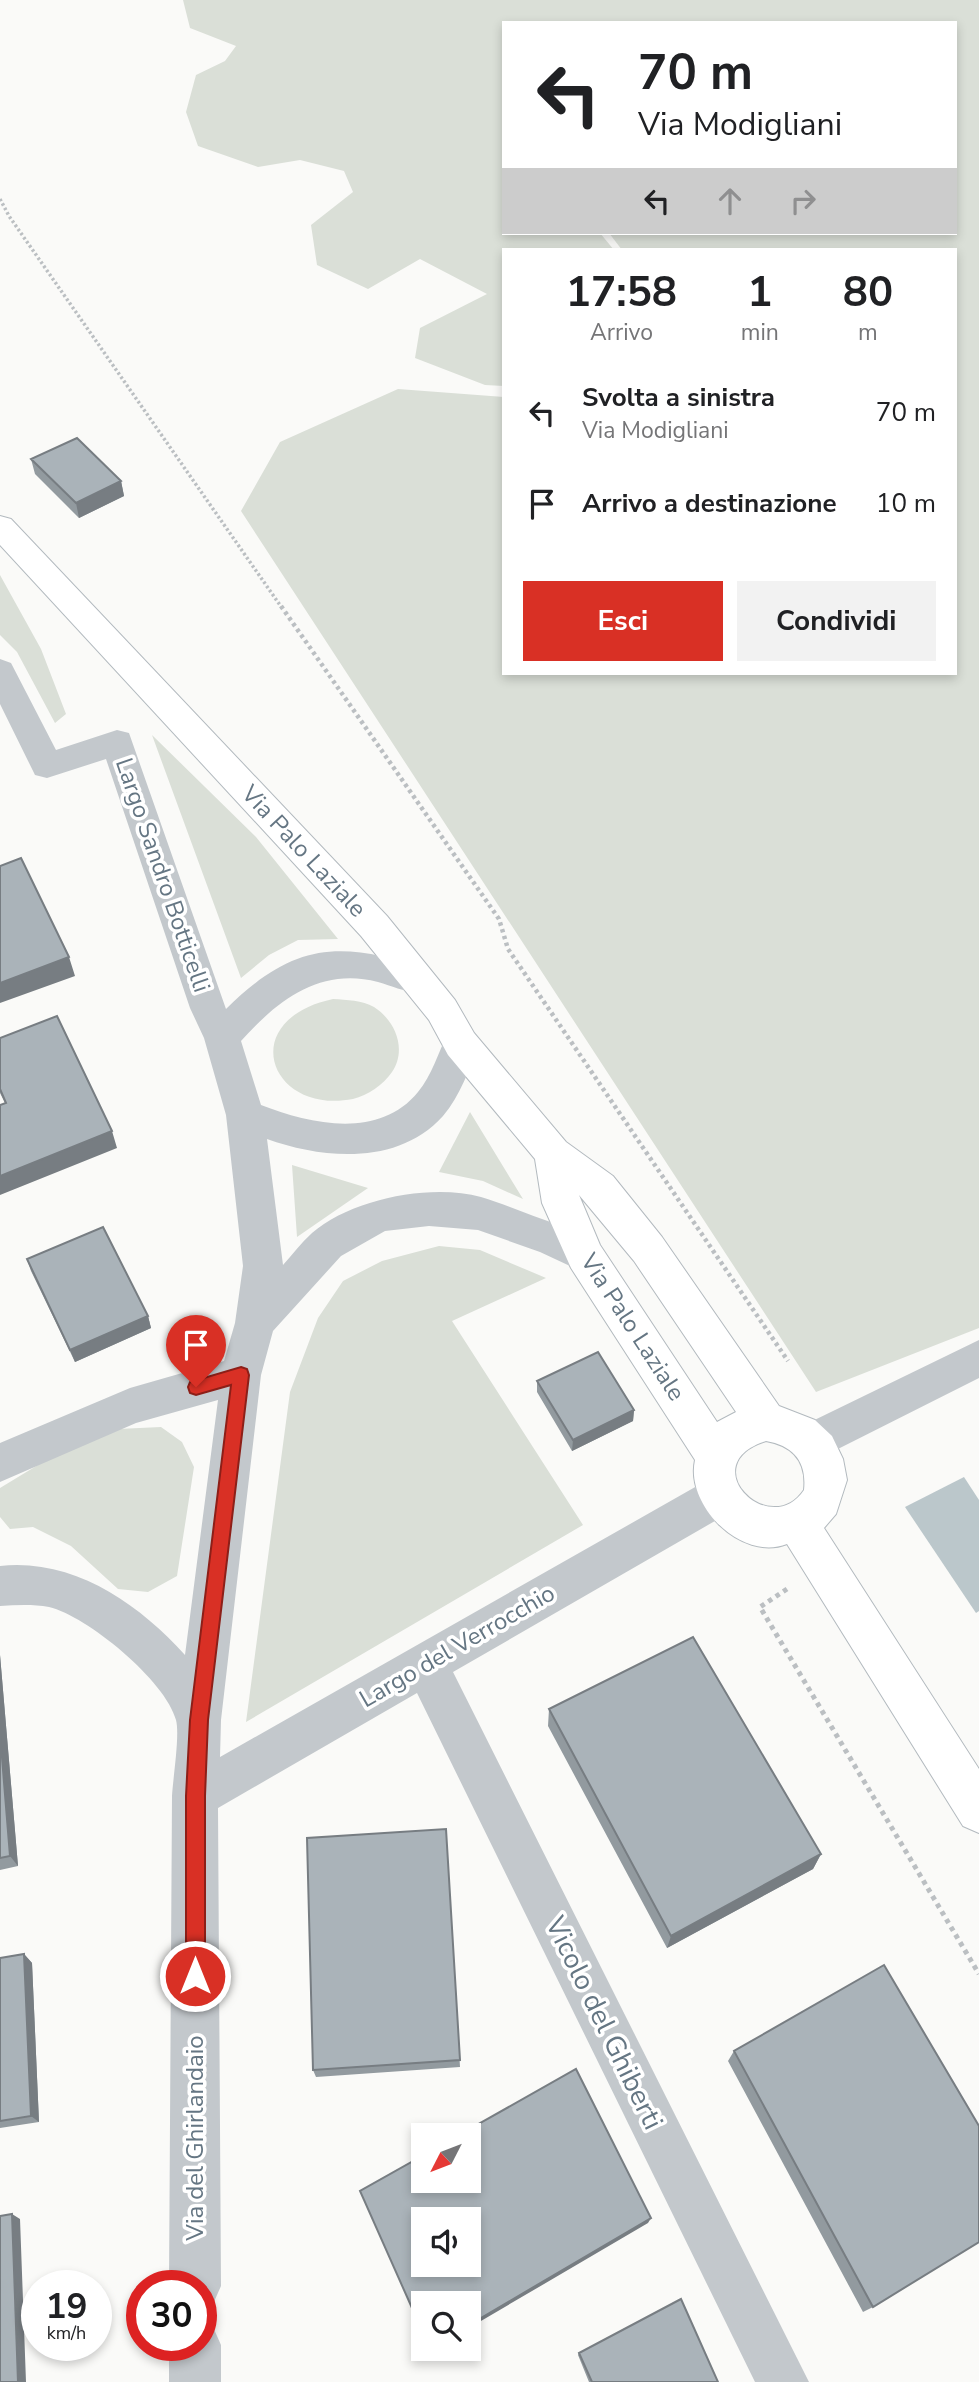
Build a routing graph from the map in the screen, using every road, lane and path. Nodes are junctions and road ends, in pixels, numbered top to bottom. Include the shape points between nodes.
1 (0, 199) edge
2 (0, 526) edge
3 (0, 671) edge
4 (374, 926) junction
5 (337, 964) junction
6 (417, 980) junction
7 (222, 1038) junction
8 (461, 1044) junction
9 (245, 1115) junction
10 (553, 1153) junction
11 (585, 1256) junction
12 (255, 1323) junction
13 (979, 1358) edge
14 (788, 1361) dead end
15 (241, 1375) junction
16 (766, 1422) junction
17 (811, 1442) junction
18 (0, 1463) edge
19 (717, 1475) junction
20 (797, 1523) junction
21 (0, 1586) edge
22 (760, 1607) dead end
23 (426, 1664) junction
24 (199, 1720) junction
25 (195, 1796) junction
26 (979, 1810) edge
27 (979, 1973) edge
28 (195, 2270) edge
29 (195, 2361) edge
30 (195, 2382) edge
31 (783, 2382) edge

1 - 14 path via 499,919 508,949
2 - 4 street, Via Palo Laziale
3 - 7 street, Largo Sandro Botticelli via 47,766 117,743
4 - 5 street via 363,951
4 - 6 street, Via Palo Laziale
5 - 6 street via 369,966
5 - 7 street via 306,970 278,983
6 - 8 street, Via Palo Laziale via 442,1010
7 - 9 street
8 - 9 street via 431,1104 402,1126 366,1139 326,1141
8 - 10 street, Via Palo Laziale
9 - 12 street, Via del Ghirlandaio via 263,1266
10 - 11 street, Via Palo Laziale via 561,1203
10 - 16 street, Via Palo Laziale via 598,1188 648,1249
11 - 12 street via 478,1213 429,1209 379,1215 327,1244
11 - 19 street, Via Palo Laziale
12 - 15 street, Via del Ghirlandaio
13 - 17 street
15 - 18 street via 130,1406
15 - 24 street, Via del Ghirlandaio
16 - 17 street
16 - 19 street via 734,1431 723,1441
17 - 20 street via 823,1463 826,1487 821,1502
19 - 20 street, Via Palo Laziale via 730,1510 753,1524 779,1528
19 - 23 street, Largo del Verrocchio
20 - 26 street
21 - 24 street via 51,1587 95,1608 169,1670
22 - 27 path
23 - 25 street, Largo del Verrocchio
23 - 31 street, Vicolo del Ghiberti
24 - 25 street, Via del Ghirlandaio
25 - 28 street, Via del Ghirlandaio
29 - 30 street

